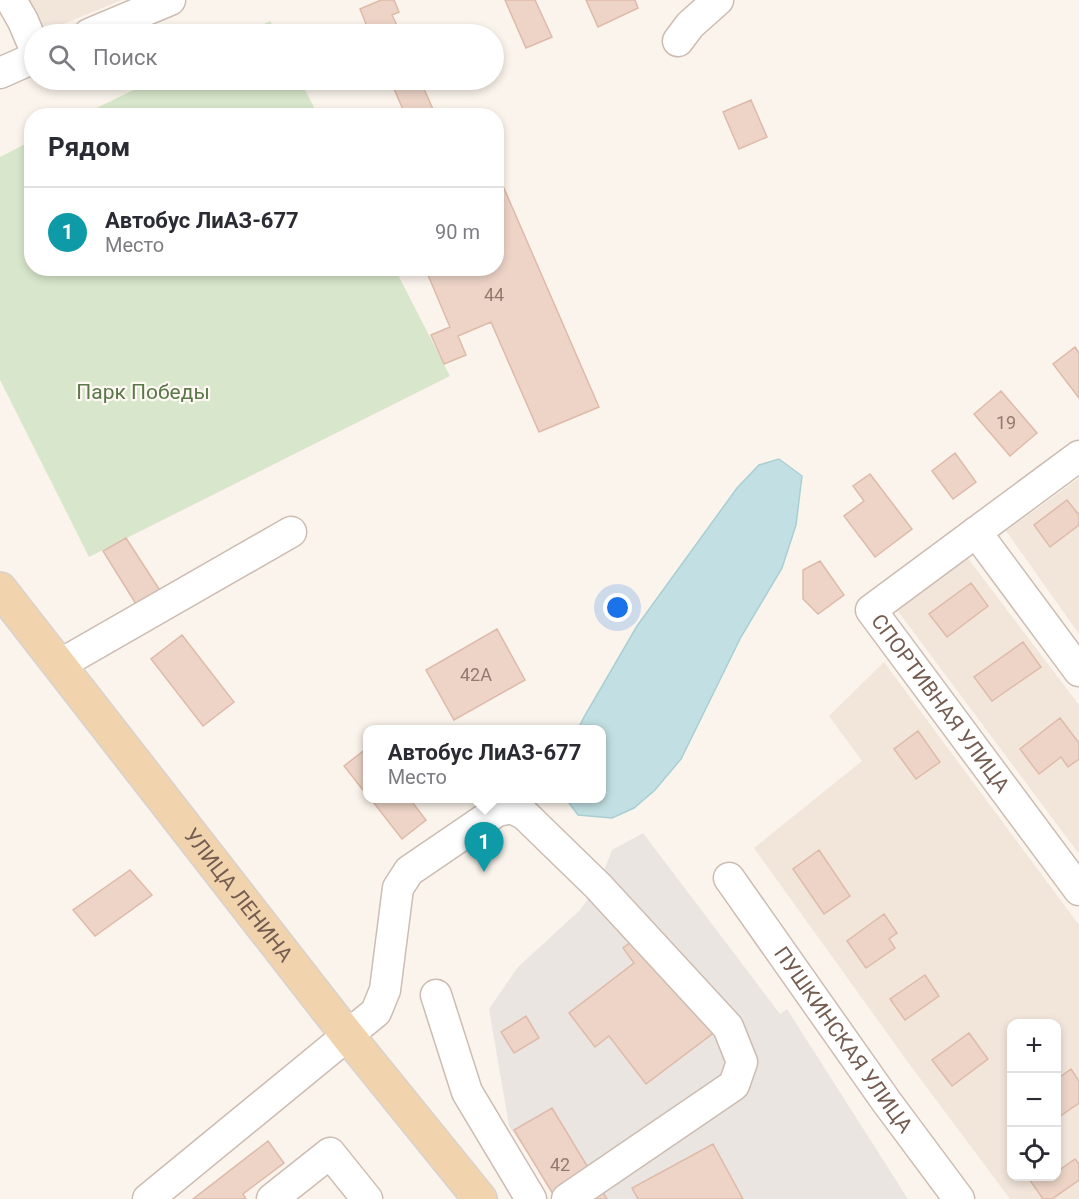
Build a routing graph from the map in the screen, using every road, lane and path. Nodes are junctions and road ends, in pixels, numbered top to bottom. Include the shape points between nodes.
1 (11, 0) edge
2 (170, 0) edge
3 (718, 0) edge
4 (24, 24) edge
5 (113, 24) edge
6 (678, 41) dead end
7 (24, 62) edge
8 (0, 73) edge
9 (1079, 456) edge
10 (291, 532) dead end
11 (976, 532) junction
12 (0, 589) edge
13 (59, 665) junction
14 (1079, 671) edge
15 (729, 878) dead end
16 (1079, 890) edge
17 (436, 995) dead end
18 (348, 1036) junction
19 (148, 1199) edge
20 (272, 1199) edge
21 (367, 1199) edge
22 (480, 1199) edge
23 (531, 1199) edge
24 (567, 1199) edge
25 (959, 1199) edge

1 - 4 street
2 - 5 street
3 - 6 street
7 - 8 street
9 - 11 street, СПОРТИВНАЯ УЛИЦА
10 - 13 street
11 - 14 street
11 - 16 street, СПОРТИВНАЯ УЛИЦА via 871,610
12 - 13 main road, УЛИЦА ЛЕНИНА
13 - 18 main road, УЛИЦА ЛЕНИНА
15 - 25 street, ПУШКИНСКАЯ УЛИЦА
17 - 23 street via 467,1092
18 - 19 street
18 - 22 main road, УЛИЦА ЛЕНИНА
18 - 24 street via 376,1012 385,990 398,888 409,871 497,811 512,808 525,815 598,886 728,1028 742,1062 734,1085
20 - 21 street via 330,1153

